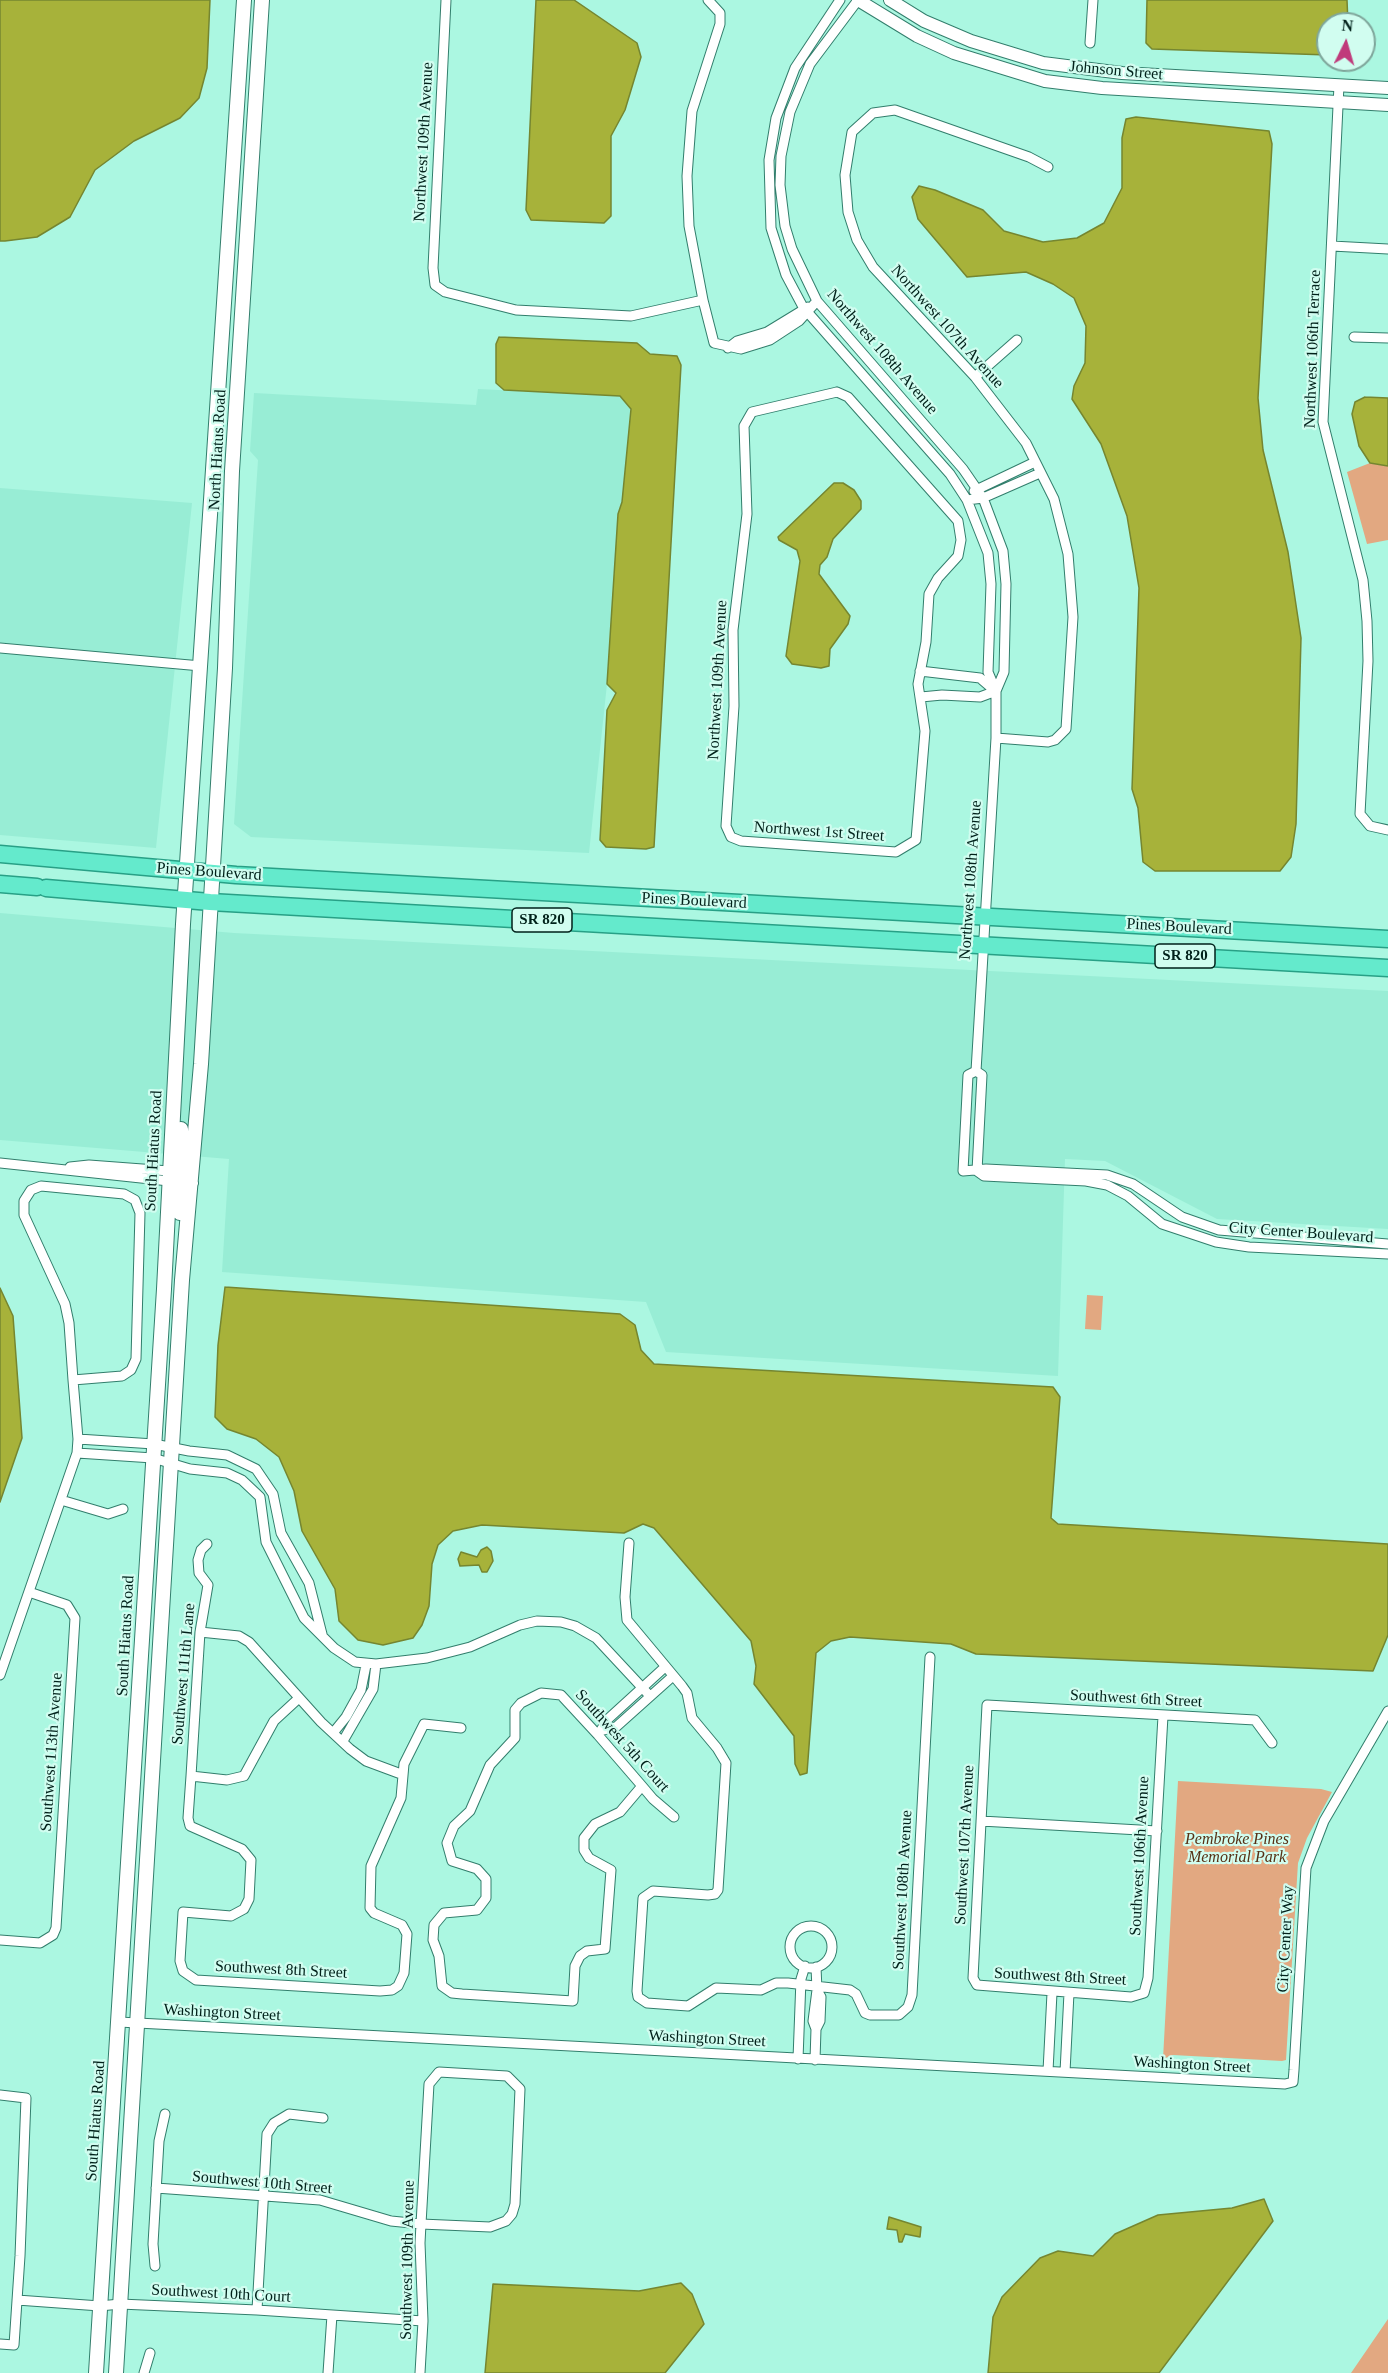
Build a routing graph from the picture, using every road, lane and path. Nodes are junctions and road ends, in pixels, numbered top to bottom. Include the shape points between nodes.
1 (244, 0) edge
2 (250, 0) edge
3 (262, 0) edge
4 (446, 0) edge
5 (708, 0) edge
6 (840, 0) edge
7 (858, 0) edge
8 (890, 0) edge
9 (1093, 0) edge
10 (1090, 43) dead end
11 (1339, 85) junction
12 (1388, 88) edge
13 (257, 101) junction
14 (1338, 102) junction
15 (1388, 105) edge
16 (1048, 167) dead end
17 (1332, 246) junction
18 (1388, 249) edge
19 (703, 300) junction
20 (817, 302) junction
21 (806, 310) junction
22 (1354, 337) dead end
23 (1388, 338) edge
24 (1017, 340) dead end
25 (975, 377) junction
26 (1035, 462) junction
27 (1040, 473) junction
28 (977, 488) junction
29 (983, 498) junction
30 (967, 500) junction
31 (0, 648) edge
32 (201, 666) junction
33 (920, 671) junction
34 (996, 691) junction
35 (921, 697) junction
36 (996, 738) junction
37 (1388, 830) edge
38 (731, 837) joint
39 (0, 854) edge
40 (186, 871) junction
41 (211, 873) junction
42 (0, 884) edge
43 (184, 900) junction
44 (210, 902) junction
45 (983, 918) junction
46 (1388, 939) edge
47 (981, 945) junction
48 (1388, 968) edge
49 (975, 1071) junction
50 (173, 1090) junction
51 (0, 1163) edge
52 (963, 1170) joint
53 (977, 1171) junction
54 (169, 1176) junction
55 (191, 1183) junction
56 (1388, 1244) edge
57 (1388, 1254) edge
58 (182, 1281) junction
59 (73, 1380) junction
60 (78, 1439) junction
61 (154, 1444) junction
62 (173, 1446) junction
63 (77, 1454) junction
64 (153, 1458) junction
65 (171, 1463) junction
66 (61, 1500) junction
67 (123, 1509) dead end
68 (629, 1543) dead end
69 (207, 1544) dead end
70 (29, 1592) junction
71 (200, 1632) junction
72 (322, 1634) junction
73 (930, 1657) dead end
74 (371, 1665) junction
75 (666, 1667) junction
76 (0, 1675) edge
77 (673, 1676) junction
78 (642, 1688) junction
79 (650, 1696) junction
80 (299, 1698) junction
81 (987, 1705) joint
82 (1388, 1711) edge
83 (1163, 1716) junction
84 (461, 1728) dead end
85 (333, 1733) junction
86 (601, 1733) junction
87 (343, 1742) junction
88 (1272, 1743) dead end
89 (401, 1774) junction
90 (191, 1776) junction
91 (642, 1786) junction
92 (674, 1817) dead end
93 (981, 1821) junction
94 (1157, 1832) junction
95 (0, 1940) edge
96 (805, 1966) junction
97 (816, 1967) junction
98 (183, 1971) joint
99 (811, 1986) junction
100 (977, 1986) joint
101 (1052, 1992) junction
102 (1069, 1993) junction
103 (1141, 1995) joint
104 (800, 2020) junction
105 (119, 2022) junction
106 (1051, 2022) junction
107 (136, 2024) junction
108 (1067, 2024) junction
109 (814, 2025) junction
110 (798, 2059) junction
111 (815, 2061) junction
112 (1048, 2071) junction
113 (1065, 2072) junction
114 (1293, 2082) joint
115 (0, 2095) edge
116 (165, 2114) dead end
117 (323, 2118) dead end
118 (156, 2187) junction
119 (263, 2197) junction
120 (506, 2221) joint
121 (421, 2224) junction
122 (155, 2266) dead end
123 (16, 2300) junction
124 (120, 2304) junction
125 (100, 2306) junction
126 (257, 2310) junction
127 (332, 2315) junction
128 (423, 2321) junction
129 (0, 2344) edge
130 (150, 2353) dead end
131 (96, 2373) edge
132 (116, 2373) edge
133 (144, 2373) edge
134 (328, 2373) edge
135 (420, 2373) edge

1 - 32 main road, North Hiatus Road
2 - 13 main road via 247,81
3 - 13 main road, North Hiatus Road
4 - 19 street, Northwest 109th Avenue via 435,285 445,292 516,310 631,315
5 - 19 street via 720,13 720,24 692,111 687,176 689,226
6 - 21 street, Northwest 108th Avenue via 795,68 776,118 769,160 771,228 786,275
7 - 14 street, Johnson Street via 917,36 954,53 1045,81
7 - 20 street, Northwest 108th Avenue via 810,64 789,112 781,156 785,226 801,272
8 - 11 street, Johnson Street via 924,21 971,41 1043,63 1122,73
9 - 10 street
11 - 12 street, Johnson Street
11 - 14 street, Northwest 106th Terrace
13 - 41 main road, North Hiatus Road
14 - 15 street, Johnson Street
14 - 17 street, Northwest 106th Terrace
16 - 25 street, Northwest 107th Avenue via 895,110 873,113 852,132 845,175 848,212 857,240 873,267
17 - 18 street
17 - 37 street, Northwest 106th Terrace via 1323,422 1363,580 1368,662 1360,805 1365,822
19 - 21 street via 714,343 728,348 741,349 770,340
20 - 21 street
20 - 28 street, Northwest 108th Avenue
21 - 30 street, Northwest 108th Avenue via 950,474
22 - 23 street
24 - 25 street
25 - 26 street, Northwest 107th Avenue via 1026,443
26 - 27 street, Northwest 107th Avenue
26 - 28 street
27 - 29 street
27 - 36 street, Northwest 107th Avenue via 1054,499 1068,554 1073,617 1066,729 1048,742
28 - 29 street, Northwest 108th Avenue
28 - 30 street
29 - 30 street
29 - 34 street, Northwest 108th Avenue via 1003,551 1006,584 1004,672
30 - 34 street, Northwest 108th Avenue via 988,553 988,672
31 - 32 street
32 - 40 main road, North Hiatus Road
33 - 34 street via 980,678
33 - 35 street
33 - 38 street, Northwest 109th Avenue via 929,594 958,556 958,521 848,397 837,392 752,412 744,426 747,514 733,630 734,705 726,826
34 - 35 street via 980,697
34 - 36 street, Northwest 108th Avenue
35 - 38 street, Northwest 1st Street via 924,731 916,840 906,848 896,852 741,842
36 - 45 street, Northwest 108th Avenue
39 - 40 highway, Pines Boulevard / SR 820
40 - 41 highway, Pines Boulevard / SR 820
40 - 43 main road, North Hiatus Road
41 - 44 main road, North Hiatus Road
41 - 45 highway, Pines Boulevard / SR 820
42 - 43 highway, Pines Boulevard / SR 820
43 - 44 highway, Pines Boulevard / SR 820
43 - 50 main road, South Hiatus Road
44 - 47 highway, Pines Boulevard / SR 820
44 - 55 main road, South Hiatus Road
45 - 46 highway, Pines Boulevard / SR 820
45 - 47 street, Northwest 108th Avenue
47 - 48 highway, Pines Boulevard / SR 820
47 - 49 street, Northwest 108th Avenue
49 - 52 street, Northwest 108th Avenue via 968,1075
49 - 53 street, Northwest 108th Avenue via 982,1075
50 - 54 main road, South Hiatus Road
50 - 55 main road via 181,1105 182,1170
51 - 54 street via 59,1168 90,1165
52 - 53 street, City Center Boulevard
53 - 56 street, City Center Boulevard via 1107,1175 1133,1185 1182,1217 1219,1230
53 - 57 street, City Center Boulevard via 984,1176 1101,1183 1128,1196 1162,1224 1216,1242
54 - 58 main road via 178,1184 181,1197 177,1256
54 - 61 main road, South Hiatus Road
55 - 58 main road, South Hiatus Road
58 - 62 main road, South Hiatus Road
59 - 59 street via 64,1304 24,1215 24,1201 31,1190 41,1186 124,1194 135,1200 141,1213 136,1359 131,1370 122,1376
59 - 60 street
60 - 61 street
60 - 63 street
61 - 62 street
61 - 64 main road, South Hiatus Road
62 - 65 main road, South Hiatus Road
62 - 72 street via 234,1456 263,1476 273,1494 281,1533 309,1583
63 - 64 street
63 - 66 street
64 - 65 street
64 - 105 main road, South Hiatus Road
65 - 72 street via 227,1473 252,1487 260,1497 266,1542 275,1565 304,1618
65 - 107 main road, South Hiatus Road
66 - 67 street via 108,1514
66 - 70 street
68 - 75 street via 627,1620
69 - 71 street, Southwest 111th Lane via 198,1560 199,1573 208,1585
70 - 76 street
70 - 95 street, Southwest 113th Avenue via 67,1605 75,1618 56,1928 48,1940
71 - 80 street via 239,1636 249,1642
71 - 90 street, Southwest 111th Lane
72 - 74 street via 343,1656
73 - 99 street, Southwest 108th Avenue via 911,2001 899,2015 870,2015 850,1990
74 - 78 street via 448,1653 520,1625 554,1621 575,1626 596,1638
74 - 85 street via 346,1717
74 - 87 street via 373,1689
75 - 77 street
75 - 78 street
77 - 79 street
77 - 99 street via 687,1693 692,1718 726,1763 718,1890 708,1895 645,1894 639,1997 647,2003 688,2006 716,1988 761,1990 776,1983
78 - 79 street
78 - 86 street via 608,1719
79 - 86 street via 616,1727
80 - 85 street
80 - 90 street via 274,1721 244,1776 227,1780
81 - 83 street, Southwest 6th Street
81 - 93 street, Southwest 107th Avenue
82 - 114 street, City Center Way via 1324,1821 1305,1872
83 - 88 street, Southwest 6th Street via 1255,1720
83 - 94 street, Southwest 106th Avenue
84 - 89 street via 424,1724
85 - 87 street
86 - 91 street, Southwest 5th Court
86 - 91 street, Southwest 5th Court via 561,1695 536,1694 515,1710 514,1738 493,1760 470,1811 454,1826 447,1843 452,1861 477,1869 486,1879 486,1898 481,1908 472,1912 444,1913 438,1918 433,1932 442,1986 452,1993 573,2001 575,1966 580,1956 605,1949 611,1870 588,1858 584,1838 595,1824 620,1812
87 - 89 street via 366,1761
89 - 98 street, Southwest 8th Street via 401,1798 376,1851 369,1882 370,1908 397,1922 407,1934 402,1979 392,1990 196,1980
90 - 98 street, Southwest 111th Lane via 190,1826 242,1849 251,1860 249,1899 244,1909 231,1916 183,1912
91 - 92 street, Southwest 5th Court
93 - 94 street
93 - 100 street, Southwest 107th Avenue via 973,1978
94 - 103 street, Southwest 106th Avenue via 1148,1978
96 - 97 street
96 - 97 street via 794,1958 790,1945 801,1928 815,1926 827,1933 832,1946 827,1959
96 - 99 street
97 - 99 street
99 - 104 street
99 - 109 street via 821,1997 820,2021
100 - 101 street, Southwest 8th Street
101 - 102 street, Southwest 8th Street
101 - 106 street
102 - 103 street, Southwest 8th Street
102 - 108 street
104 - 109 street
104 - 110 street
105 - 107 street, Washington Street
105 - 125 main road, South Hiatus Road
106 - 108 street
106 - 112 street
107 - 110 street, Washington Street
107 - 124 main road, South Hiatus Road
108 - 113 street
109 - 111 street
110 - 111 street, Washington Street
111 - 112 street, Washington Street
112 - 113 street, Washington Street
113 - 114 street, Washington Street via 1277,2085
115 - 123 street via 26,2098
116 - 118 street
117 - 119 street via 290,2114 274,2123 267,2134
118 - 119 street, Southwest 10th Street
118 - 122 street
119 - 121 street, Southwest 10th Street via 320,2200 368,2216
119 - 126 street
120 - 121 street, Southwest 10th Street via 490,2227
120 - 121 street, Southwest 109th Avenue via 514,2204 520,2089 507,2076 439,2073 429,2084
121 - 128 street, Southwest 109th Avenue
123 - 125 street, Southwest 10th Court
123 - 129 street via 14,2345
124 - 125 street, Southwest 10th Court
124 - 126 street, Southwest 10th Court
124 - 132 main road, South Hiatus Road
125 - 131 main road, South Hiatus Road
126 - 127 street, Southwest 10th Court
127 - 128 street, Southwest 10th Court
127 - 134 street
128 - 135 street, Southwest 109th Avenue
130 - 133 street

